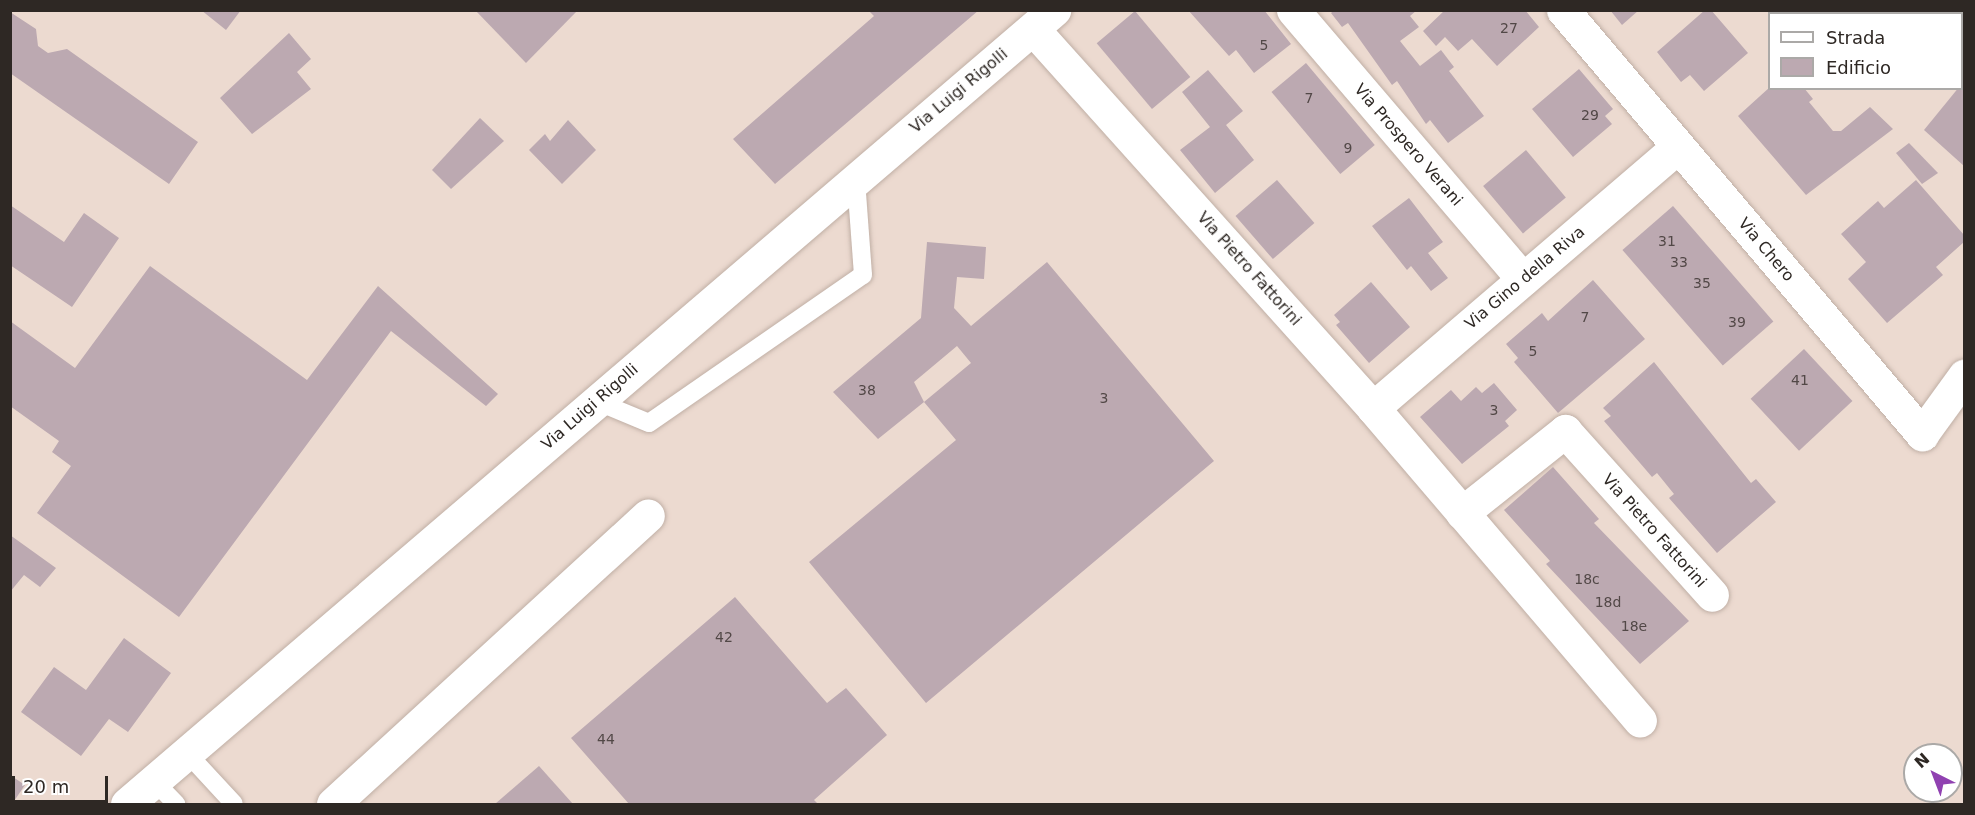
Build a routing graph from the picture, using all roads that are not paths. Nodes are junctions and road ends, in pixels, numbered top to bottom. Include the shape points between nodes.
1 (1293, 10) edge
2 (1563, 10) edge
3 (1043, 20) edge
4 (1678, 147) junction
5 (856, 179) junction
6 (1523, 279) junction
7 (1965, 376) edge
8 (596, 401) junction
9 (1372, 408) junction
10 (1462, 513) junction
11 (648, 515) dead end
12 (1712, 595) dead end
13 (1640, 721) dead end
14 (187, 753) junction
15 (165, 793) edge
16 (127, 804) edge
17 (234, 804) edge
18 (333, 804) edge

1 - 6 street, Via Prospero Verani
2 - 4 street, Via Chero
3 - 5 street, Via Luigi Rigolli
3 - 9 street, Via Pietro Fattorini
4 - 6 street, Via Gino della Riva
4 - 7 street, Via Chero via 1923,434
5 - 8 street, Via Luigi Rigolli
5 - 8 lane via 863,275 649,423
6 - 9 street, Via Gino della Riva
8 - 14 street, Via Luigi Rigolli
9 - 10 street, Via Pietro Fattorini
10 - 12 street, Via Pietro Fattorini via 1565,431
10 - 13 street, Via Pietro Fattorini
11 - 18 street
14 - 15 street, Via Luigi Rigolli
14 - 17 lane
15 - 16 street, Via Luigi Rigolli

